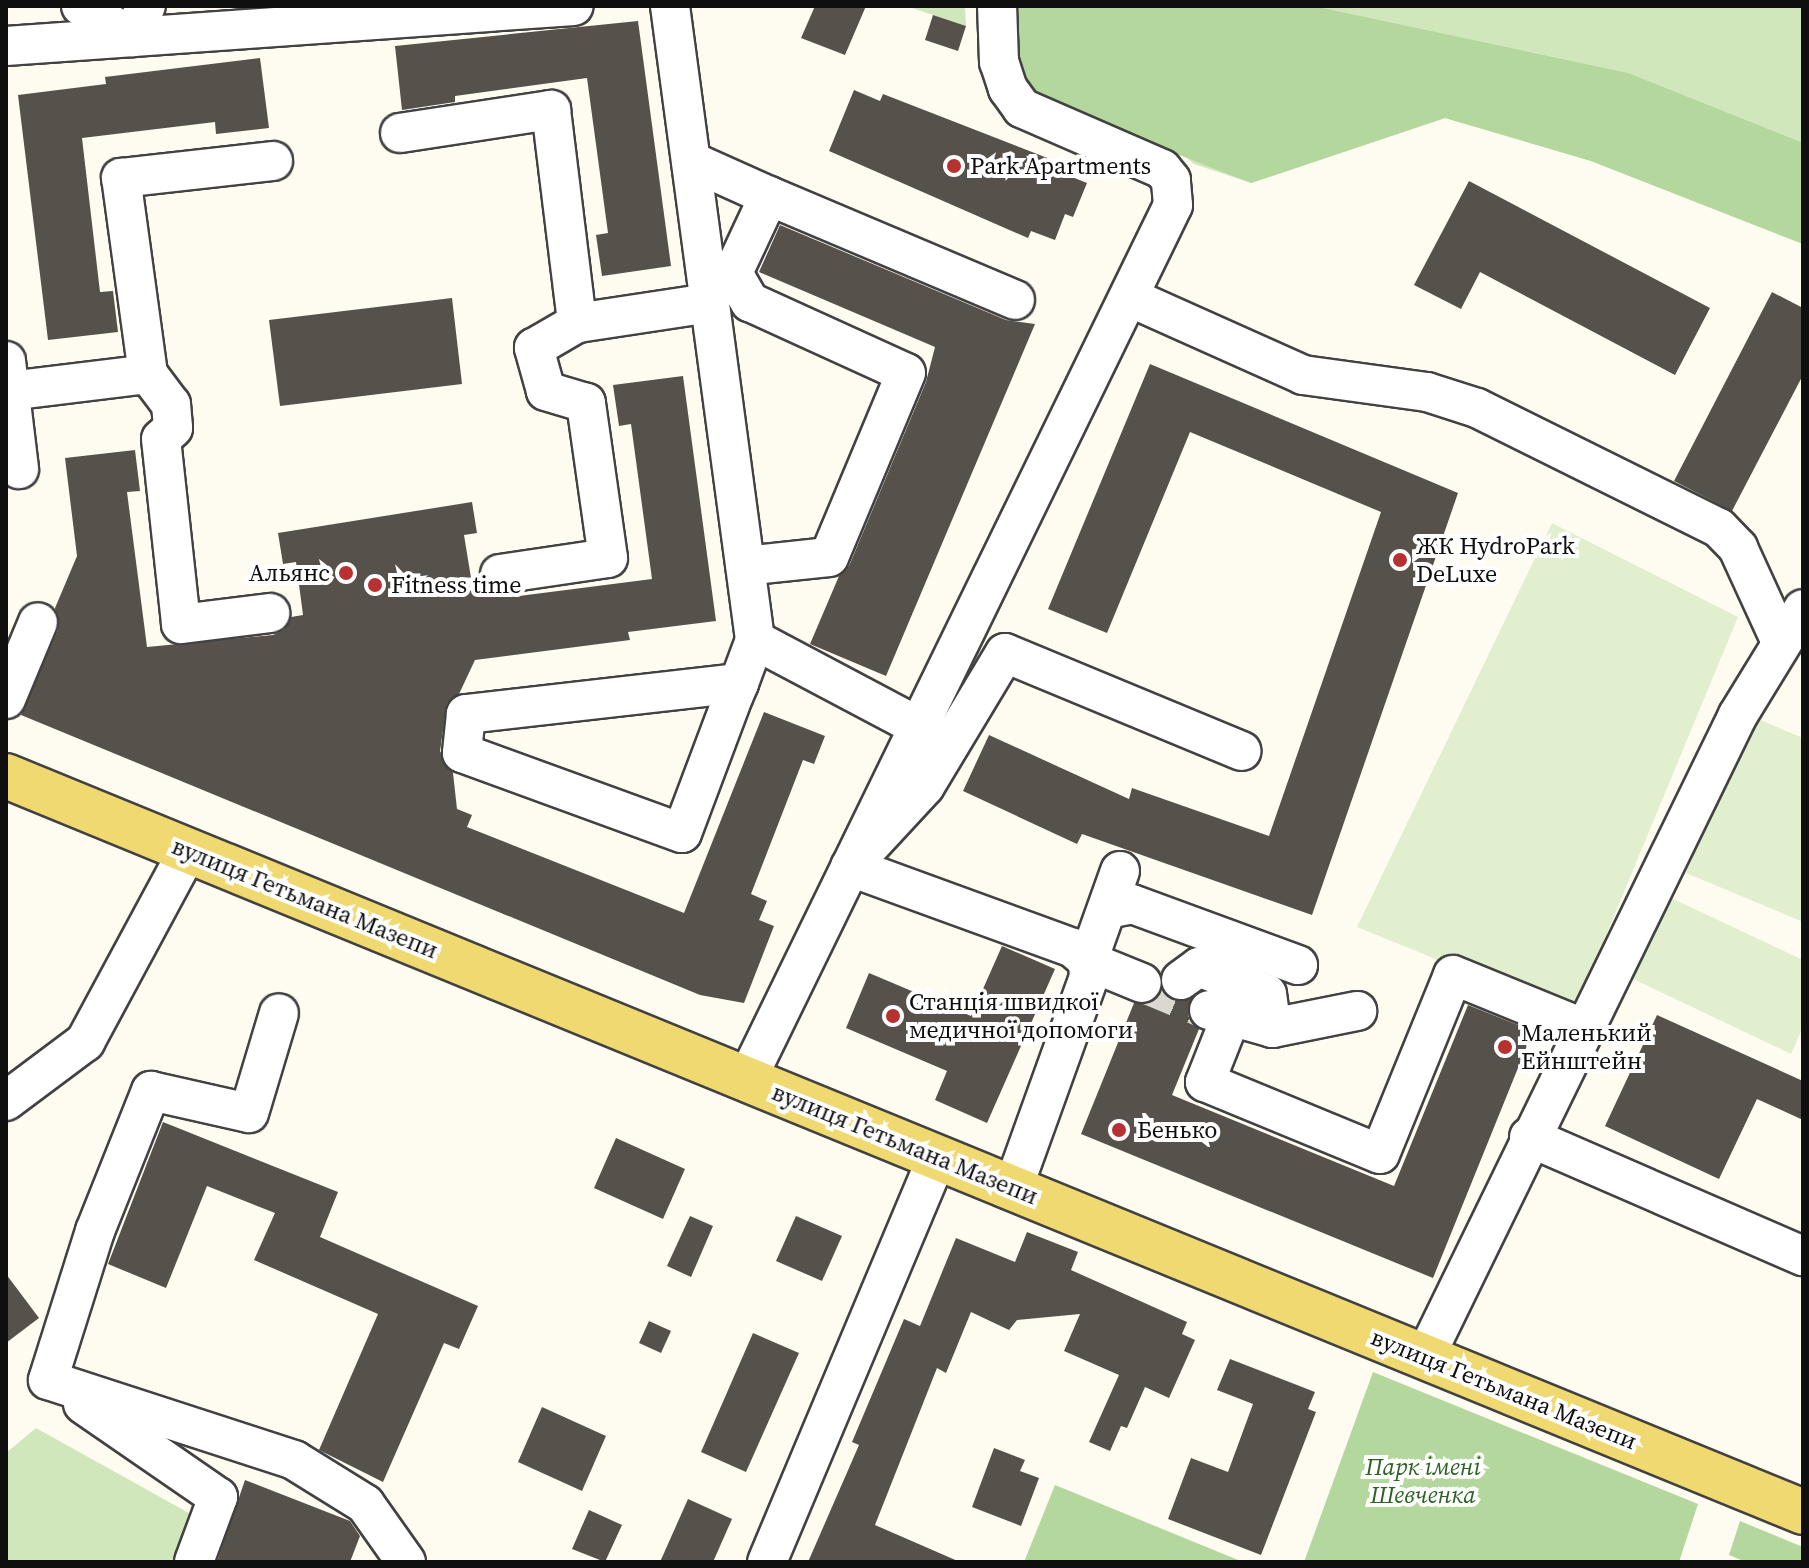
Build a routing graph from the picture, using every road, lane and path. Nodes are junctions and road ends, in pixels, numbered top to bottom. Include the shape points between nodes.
1 (81, 6) edge
2 (574, 6) edge
3 (670, 6) edge
4 (997, 6) edge
5 (353, 11) edge
6 (139, 22) edge
7 (6, 46) edge
8 (400, 133) dead end
9 (273, 161) dead end
10 (691, 161) junction
11 (769, 196) junction
12 (1129, 297) junction
13 (1015, 300) dead end
14 (710, 303) junction
15 (577, 323) junction
16 (148, 374) junction
17 (8, 376) edge
18 (19, 469) dead end
19 (745, 566) junction
20 (500, 574) dead end
21 (1803, 609) edge
22 (270, 613) dead end
23 (38, 622) dead end
24 (755, 640) junction
25 (1781, 642) junction
26 (739, 683) junction
27 (6, 699) edge
28 (919, 727) junction
29 (1242, 751) dead end
30 (6, 776) edge
31 (188, 851) junction
32 (850, 867) junction
33 (1120, 871) dead end
34 (1107, 909) junction
35 (1088, 961) junction
36 (1298, 965) dead end
37 (1181, 980) tunnel mouth
38 (1142, 983) tunnel mouth
39 (1357, 1011) dead end
40 (279, 1013) dead end
41 (1272, 1028) junction
42 (1583, 1028) junction
43 (747, 1079) junction
44 (6, 1101) edge
45 (1529, 1137) junction
46 (937, 1157) junction
47 (1013, 1188) junction
48 (1803, 1256) edge
49 (1425, 1357) junction
50 (48, 1380) junction
51 (1803, 1512) edge
52 (194, 1562) edge
53 (406, 1562) edge
54 (767, 1562) edge

1 - 6 street
2 - 5 street
3 - 10 street
4 - 12 street via 999,62 1008,89 1022,108 1162,169 1171,180 1173,205
5 - 6 street
6 - 7 street
8 - 15 street via 551,110
9 - 16 street via 121,178
10 - 11 street
10 - 14 street
11 - 13 street
11 - 19 street via 733,273 750,302 906,373 829,557
12 - 25 street via 1303,375 1427,392 1477,408 1719,528 1738,548
12 - 28 street
14 - 15 street
14 - 19 street
15 - 20 street via 534,348 546,391 586,403 608,558
16 - 17 street
16 - 22 street via 171,404 173,428 161,439 181,624
17 - 18 street
19 - 24 street
21 - 25 street
23 - 27 street
24 - 26 street
24 - 28 street
25 - 42 street via 1738,715
26 - 26 street via 682,833 462,753 466,714
28 - 32 street
29 - 32 street via 1005,653 925,786
30 - 31 main road, вулиця Гетьмана Мазепи
31 - 43 main road, вулиця Гетьмана Мазепи
31 - 44 street via 85,1042
32 - 35 street via 1073,948
32 - 43 street
33 - 34 street
34 - 35 street
34 - 36 street via 1132,904
35 - 38 street
35 - 47 street via 1089,977
37 - 41 street via 1199,967 1267,994
39 - 41 street
40 - 50 street via 249,1113 151,1091 95,1231
41 - 42 street via 1218,1014 1205,1082 1380,1154 1453,975
42 - 45 street
43 - 46 main road, вулиця Гетьмана Мазепи
45 - 48 street
45 - 49 street
46 - 47 main road, вулиця Гетьмана Мазепи
46 - 54 street
47 - 49 main road, вулиця Гетьмана Мазепи
49 - 51 main road, вулиця Гетьмана Мазепи
50 - 52 street via 218,1497
50 - 53 street via 294,1460 365,1504

